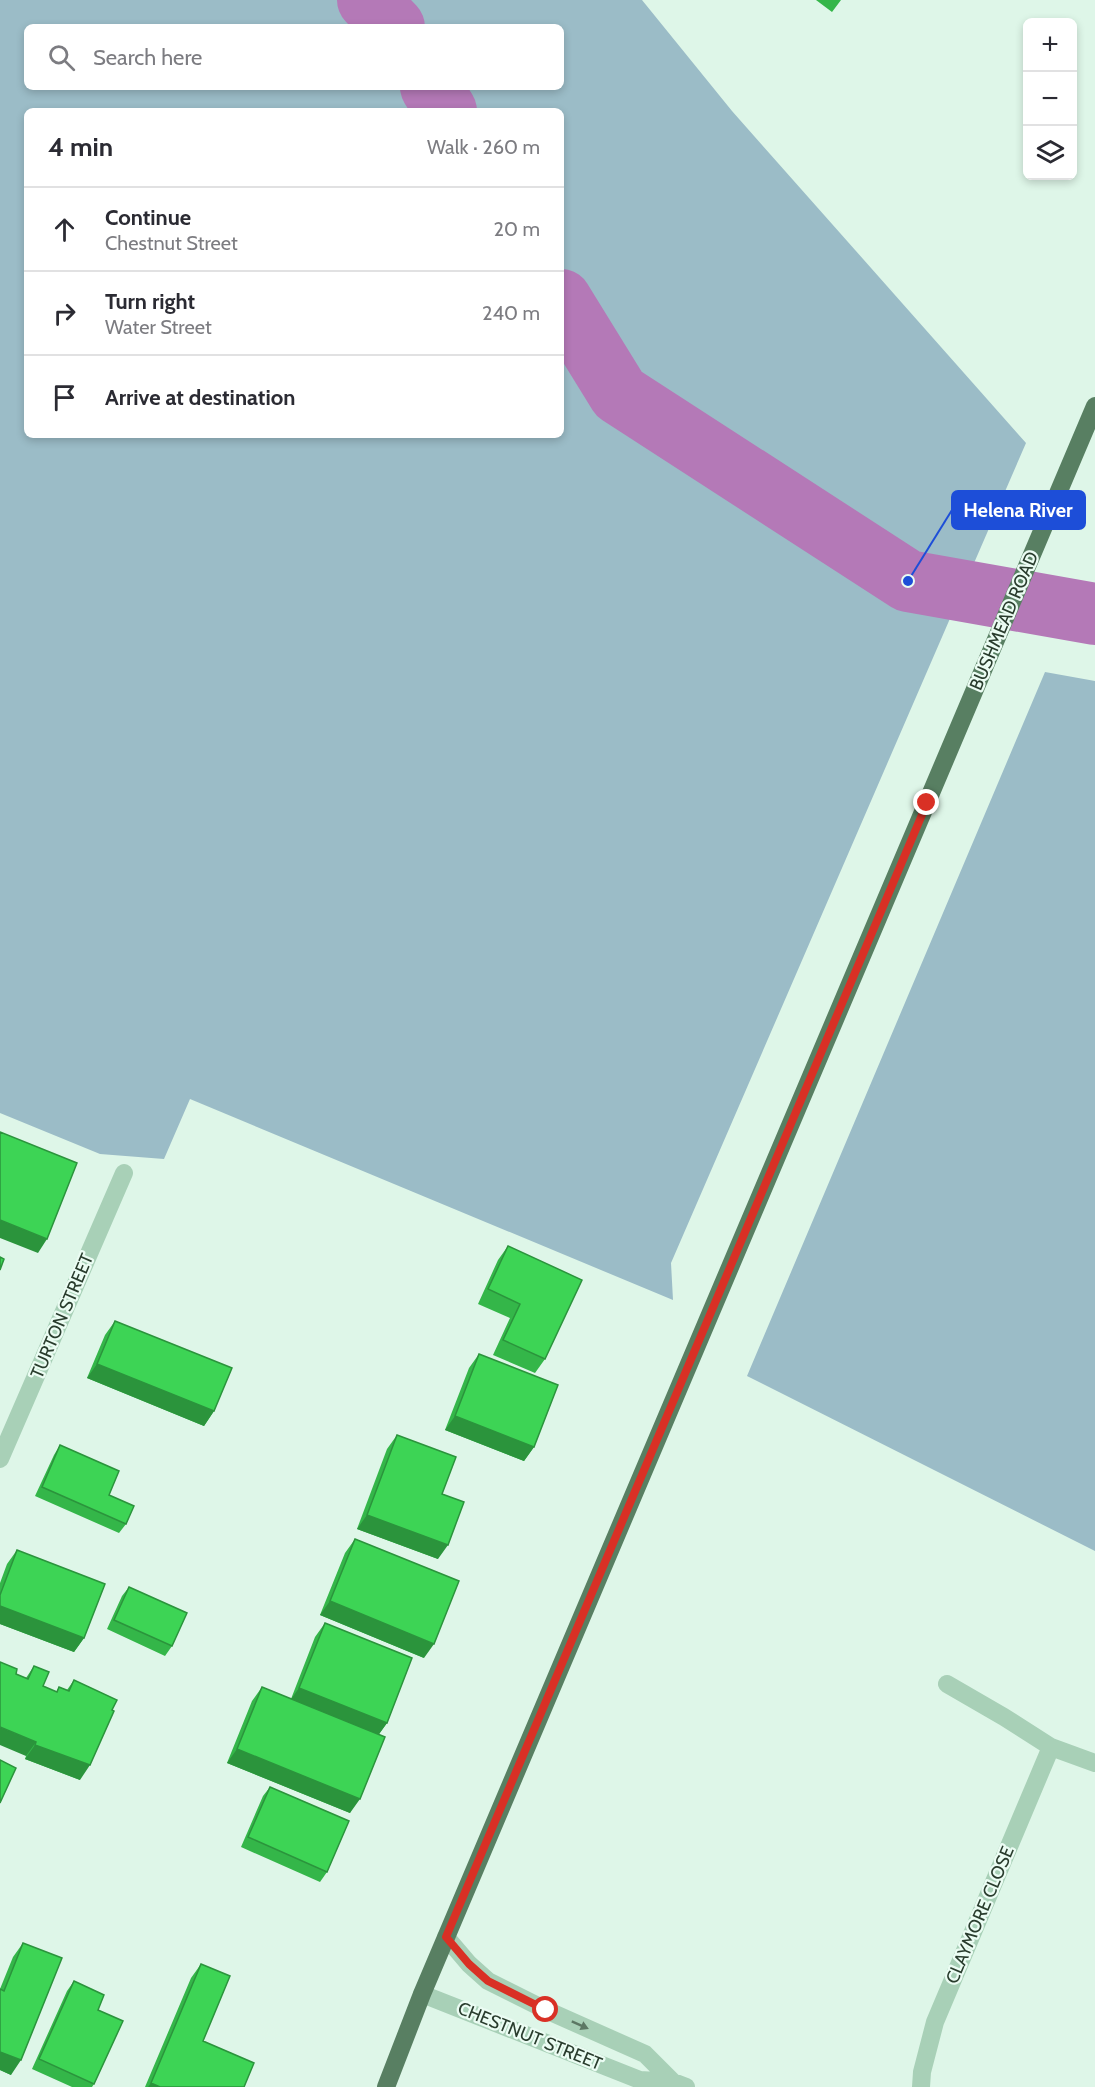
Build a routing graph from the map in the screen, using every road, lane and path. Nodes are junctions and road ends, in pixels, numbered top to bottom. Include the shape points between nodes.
1 (1095, 406) edge
2 (124, 1173) dead end
3 (0, 1460) edge
4 (947, 1684) dead end
5 (1051, 1747) junction
6 (1095, 1763) edge
7 (446, 1937) junction
8 (422, 1994) junction
9 (679, 2084) edge
10 (386, 2087) edge
11 (921, 2087) edge

1 - 7 main road, BUSHMEAD ROAD
2 - 3 street, TURTON STREET
4 - 5 street
5 - 6 street
5 - 11 street, CLAYMORE CLOSE via 935,2022
7 - 8 main road, BUSHMEAD ROAD
7 -> 9 street, CHESTNUT STREET via 488,1981 645,2054
8 - 9 street, CHESTNUT STREET via 640,2080
8 - 10 main road, BUSHMEAD ROAD

